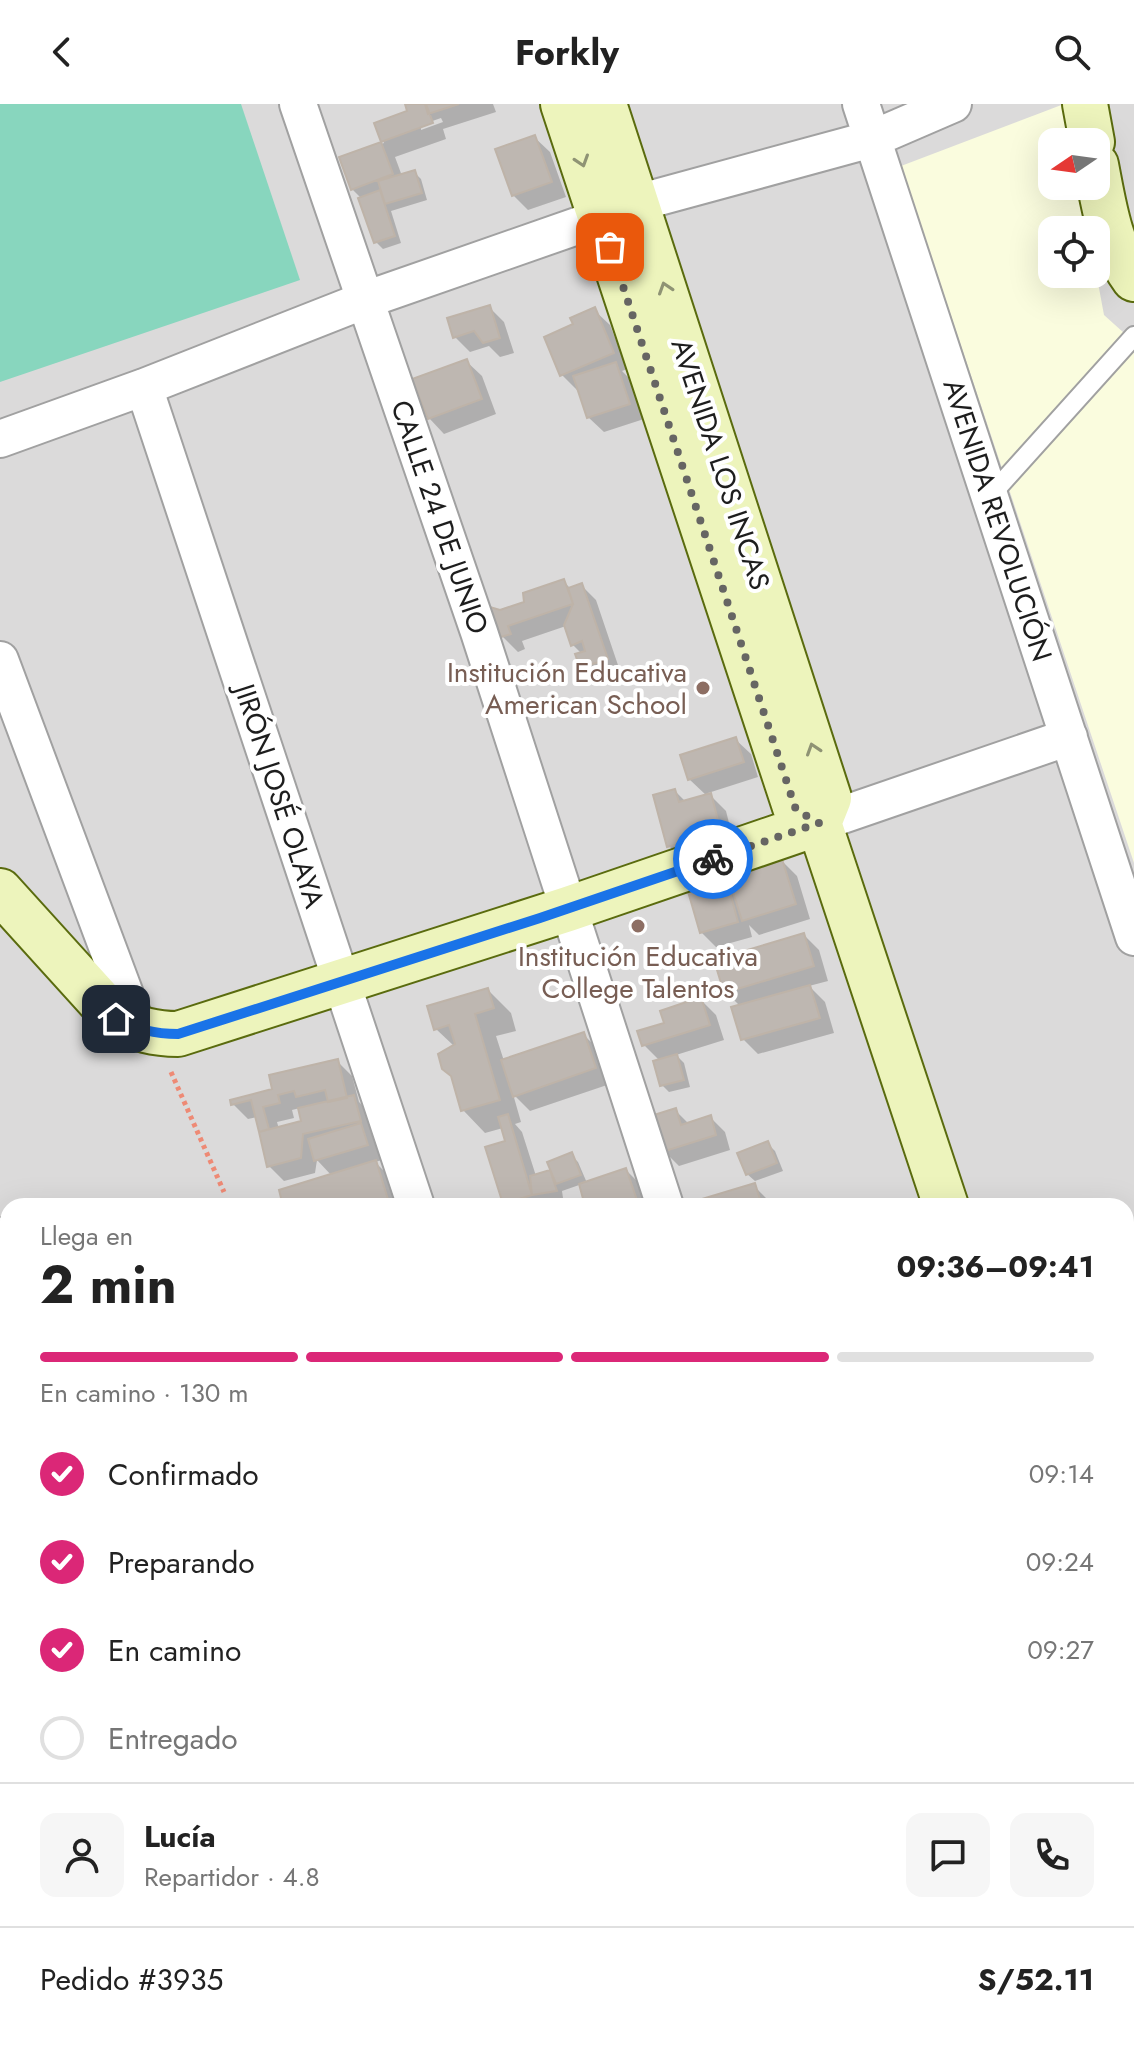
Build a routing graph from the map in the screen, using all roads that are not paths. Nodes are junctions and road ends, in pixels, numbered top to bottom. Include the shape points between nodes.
1 (298, 104) edge
2 (563, 104) edge
3 (604, 104) edge
4 (861, 104) edge
5 (953, 104) edge
6 (1085, 104) edge
7 (1089, 128) edge
8 (872, 139) junction
9 (1103, 200) edge
10 (619, 211) junction
11 (1134, 279) edge
12 (365, 300) junction
13 (1134, 336) edge
14 (144, 387) junction
15 (0, 439) edge
16 (990, 496) junction
17 (0, 660) edge
18 (1069, 737) junction
19 (819, 823) junction
20 (0, 891) edge
21 (568, 909) junction
22 (1134, 937) edge
23 (342, 982) junction
24 (147, 1032) junction
25 (413, 1198) edge
26 (662, 1198) edge
27 (943, 1198) edge

1 - 12 street, CALLE 24 DE JUNIO
2 -> 10 main road, AVENIDA LOS INCAS
3 - 10 main road, AVENIDA LOS INCAS
4 - 8 street, AVENIDA REVOLUCIÓN
5 - 8 street
6 - 7 main road
8 - 10 street
8 - 16 street, AVENIDA REVOLUCIÓN
9 - 11 main road via 1121,261
10 - 12 street
10 - 19 main road, AVENIDA LOS INCAS via 829,798
12 - 14 street
12 - 21 street, CALLE 24 DE JUNIO
13 - 16 lane
14 - 15 street
14 - 23 street, JIRÓN JOSÉ OLAYA
16 - 18 street, AVENIDA REVOLUCIÓN
17 - 24 street
18 - 19 street
18 - 22 street, AVENIDA REVOLUCIÓN
19 - 21 main road
19 - 27 main road, AVENIDA LOS INCAS
20 - 24 main road via 116,1019
21 - 23 main road
21 - 26 street, CALLE 24 DE JUNIO
23 - 24 main road via 178,1034
23 - 25 street, JIRÓN JOSÉ OLAYA

